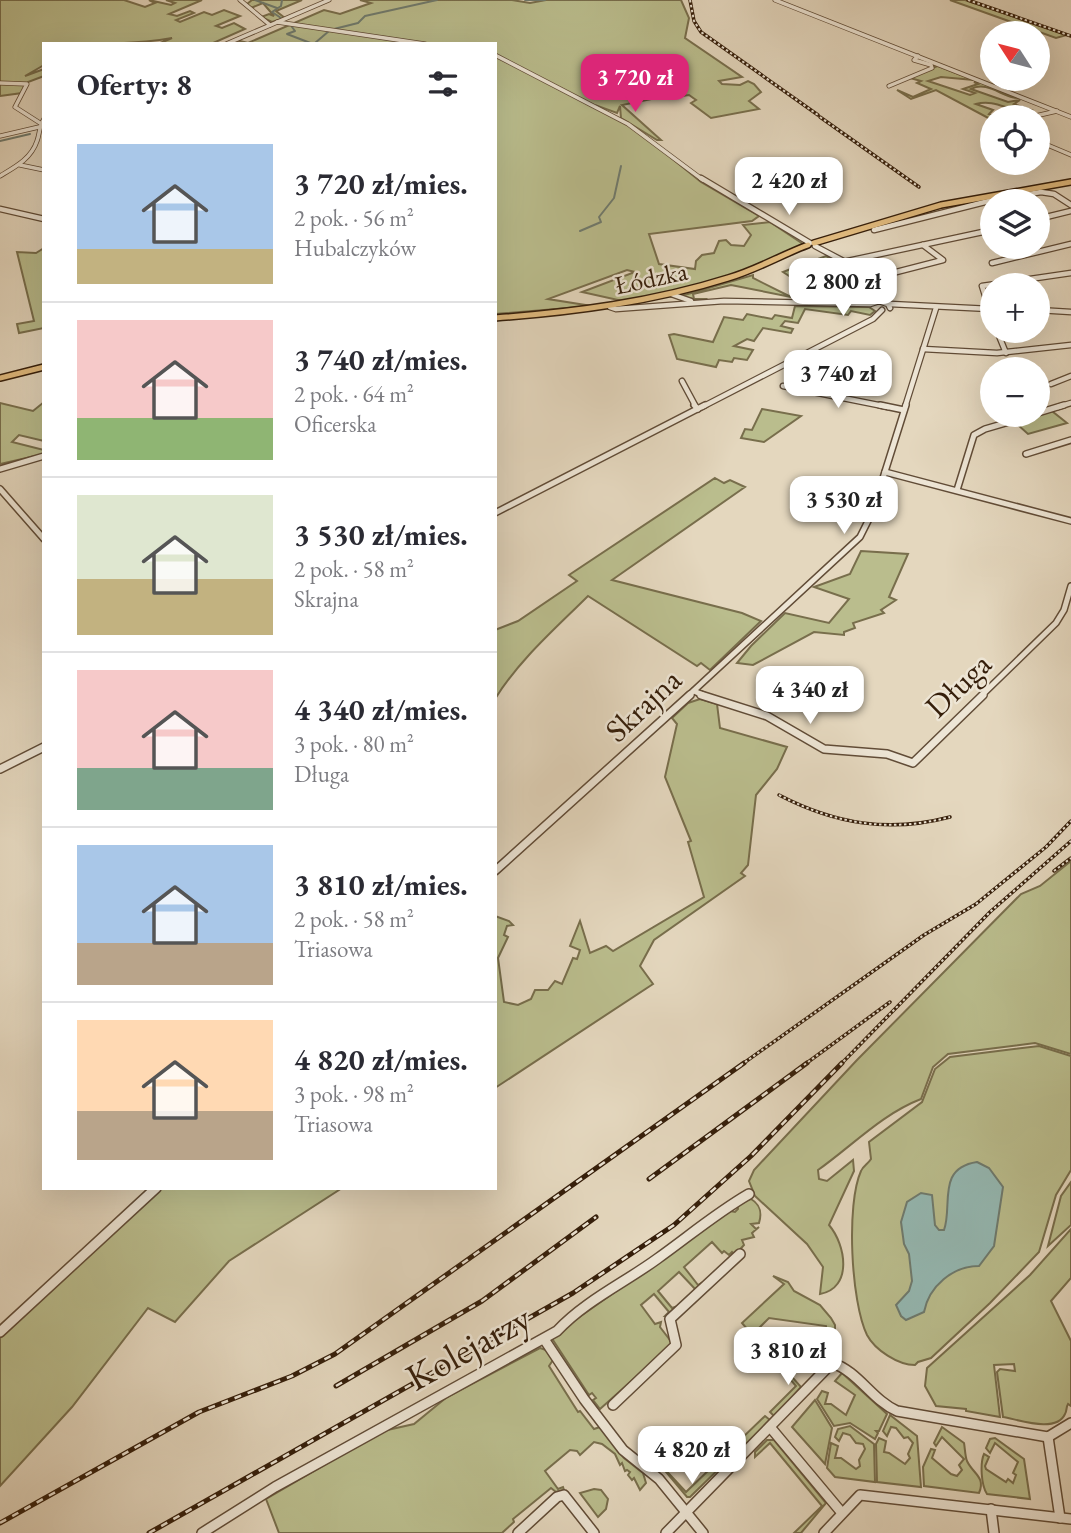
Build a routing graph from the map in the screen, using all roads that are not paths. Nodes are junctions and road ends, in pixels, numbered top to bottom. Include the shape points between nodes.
1 (240, 0) edge
2 (329, 0) edge
3 (775, 0) edge
4 (277, 22) junction
5 (270, 25) junction
6 (231, 42) edge
7 (412, 42) edge
8 (497, 56) edge
9 (918, 56) junction
10 (0, 83) edge
11 (889, 86) dead end
12 (1057, 111) junction
13 (1050, 113) edge
14 (1071, 117) edge
15 (41, 123) edge
16 (1, 135) edge
17 (1050, 146) edge
18 (1071, 155) edge
19 (20, 165) junction
20 (42, 170) edge
21 (0, 176) edge
22 (1071, 182) edge
23 (1071, 205) edge
24 (0, 209) edge
25 (1071, 211) edge
26 (1050, 216) edge
27 (42, 219) edge
28 (874, 230) dead end
29 (980, 233) edge
30 (1071, 244) edge
31 (812, 245) junction
32 (923, 245) junction
33 (843, 262) junction
34 (992, 263) dead end
35 (1071, 273) edge
36 (1050, 276) edge
37 (876, 277) junction
38 (671, 294) junction
39 (696, 302) junction
40 (887, 304) junction
41 (610, 307) junction
42 (877, 307) junction
43 (934, 308) junction
44 (980, 309) edge
45 (1050, 311) edge
46 (1071, 312) edge
47 (497, 318) edge
48 (1002, 343) edge
49 (1071, 345) edge
50 (923, 349) junction
51 (1006, 353) junction
52 (42, 368) edge
53 (1071, 376) edge
54 (0, 378) edge
55 (682, 381) dead end
56 (1051, 384) dead end
57 (783, 386) dead end
58 (1071, 403) edge
59 (698, 409) junction
60 (1050, 409) edge
61 (904, 410) junction
62 (995, 427) edge
63 (1071, 440) edge
64 (1026, 454) dead end
65 (42, 457) edge
66 (0, 468) edge
67 (885, 472) junction
68 (0, 489) edge
69 (957, 490) junction
70 (497, 511) edge
71 (1070, 519) edge
72 (42, 537) edge
73 (1071, 586) edge
74 (694, 691) junction
75 (42, 748) edge
76 (0, 769) edge
77 (497, 869) edge
78 (154, 1190) edge
79 (749, 1194) dead end
80 (740, 1254) dead end
81 (0, 1332) edge
82 (544, 1339) junction
83 (613, 1405) dead end
84 (1071, 1423) edge
85 (770, 1427) junction
86 (1048, 1437) junction
87 (991, 1509) junction
88 (687, 1512) junction
89 (842, 1513) junction
90 (1060, 1518) junction
91 (1071, 1519) edge
92 (202, 1533) edge
93 (519, 1533) edge
94 (594, 1533) edge
95 (666, 1533) edge
96 (703, 1533) edge
97 (824, 1533) edge
98 (994, 1533) edge

1 - 5 street
2 - 4 street
3 - 9 street
4 - 5 street
4 - 7 street
5 - 6 street
8 - 31 street via 628,124 713,187
9 - 11 street via 914,60 932,68
9 - 12 street
10 - 15 street via 27,84 15,107
12 - 13 street
12 - 14 street
15 - 16 street
15 - 19 street via 37,142
17 - 18 street
19 - 20 street
19 - 21 street
22 - 31 main road, Łódzka via 928,208
23 - 28 street via 1049,192 989,201
24 - 27 street
25 - 26 street
29 - 32 street
30 - 34 street
31 - 33 street
31 - 38 main road, Łódzka via 741,274
32 - 33 street
32 - 37 street via 943,260
33 - 37 street
35 - 36 street
37 - 40 street via 891,290
38 - 39 street
38 - 41 main road, Łódzka
39 - 41 street
39 - 42 street
40 - 42 street
40 - 42 street
40 - 43 street
41 - 47 main road, Łódzka
42 - 59 street via 866,323
43 - 44 street
43 - 50 street, Skrajna
45 - 46 street
48 - 51 street
49 - 51 street
50 - 51 street
50 - 61 street, Skrajna
52 - 54 main road
53 - 56 street
55 - 59 street
57 - 61 street
58 - 60 street
59 - 70 street
61 - 67 street, Skrajna
62 - 69 street via 972,439
63 - 64 street
65 - 66 street
67 - 69 street
67 - 74 street, Skrajna via 859,539
68 - 72 street
69 - 71 street
73 - 74 street, Długa via 1056,623 913,763 887,754 824,749 767,716
74 - 77 street, Skrajna
75 - 76 street
78 - 81 street
79 - 82 street, Kolejarzy via 573,1314
80 - 83 street via 670,1319 676,1346
82 - 88 street via 625,1452 659,1479
82 - 92 street, Kolejarzy
84 - 86 street
85 - 86 street via 835,1362 890,1409
85 - 88 street
85 - 89 street
86 - 90 street
87 - 89 street via 862,1495
87 - 90 street
87 - 98 street
88 - 95 street
88 - 96 street
89 - 97 street
90 - 91 street
93 - 94 street via 564,1495

